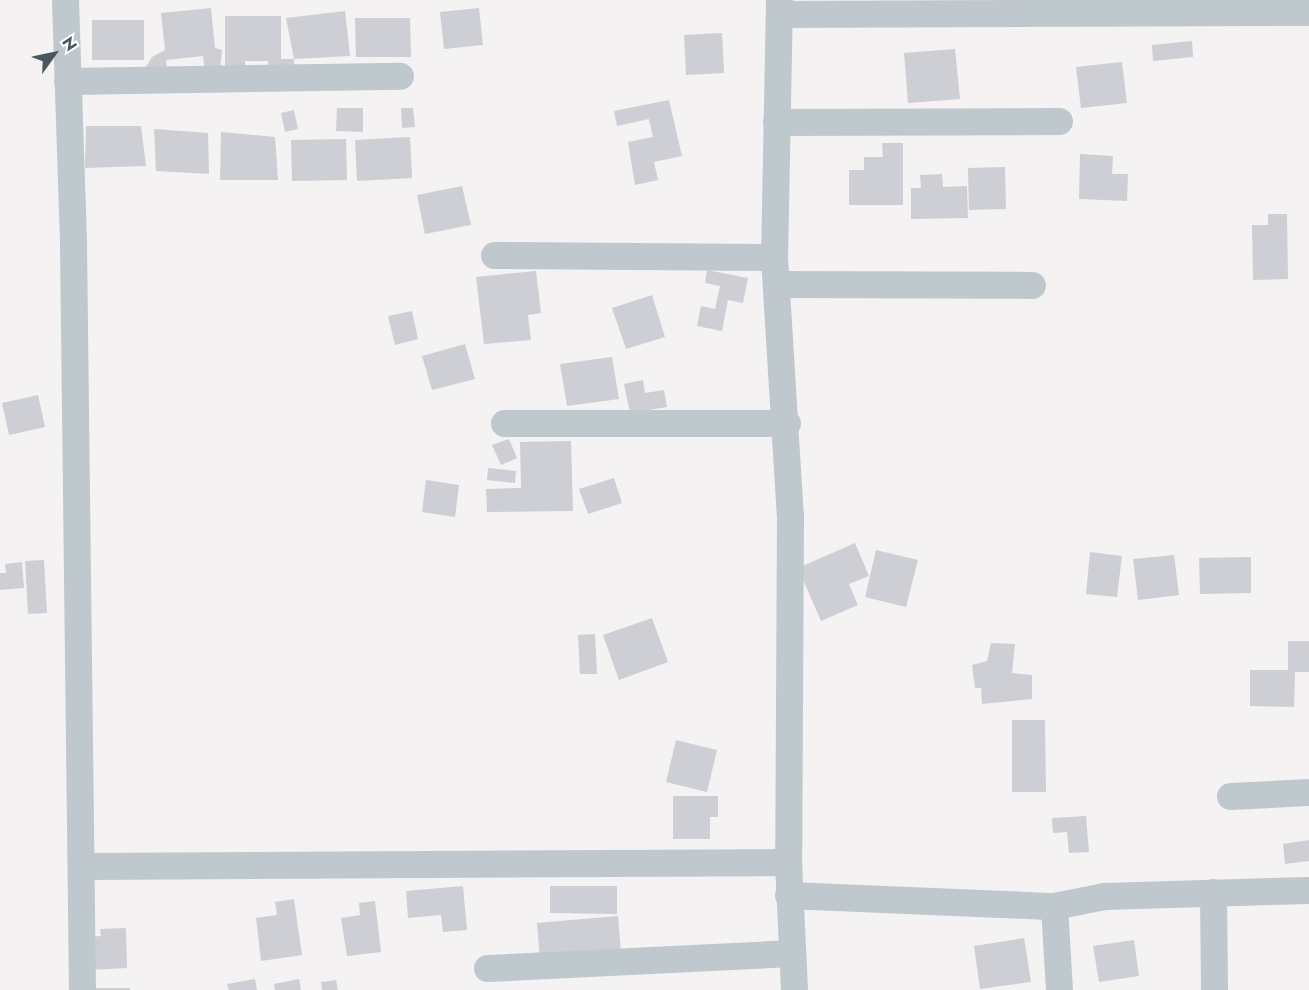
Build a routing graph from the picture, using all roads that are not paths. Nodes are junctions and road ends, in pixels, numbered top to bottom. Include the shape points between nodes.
1 (65, 0) edge
2 (779, 7) edge
3 (1309, 12) edge
4 (400, 76) dead end
5 (68, 81) junction
6 (776, 122) junction
7 (1059, 122) dead end
8 (494, 255) dead end
9 (774, 257) junction
10 (777, 284) junction
11 (1032, 285) dead end
12 (504, 423) dead end
13 (787, 423) junction
14 (1309, 792) edge
15 (1230, 796) dead end
16 (788, 862) junction
17 (82, 866) junction
18 (1309, 890) edge
19 (1213, 892) junction
20 (788, 896) junction
21 (1054, 906) junction
22 (792, 953) junction
23 (487, 968) dead end
24 (82, 990) edge
25 (794, 990) edge
26 (1059, 990) edge
27 (1214, 990) edge

1 - 5 street
2 - 3 street
2 - 6 street
4 - 5 street
5 - 17 street
6 - 7 street
6 - 9 street
8 - 9 street
9 - 10 street
10 - 11 street
10 - 13 street
12 - 13 street
13 - 16 street via 792,656
14 - 15 street
16 - 17 street
16 - 20 street
17 - 24 street
18 - 19 street
19 - 21 street via 1104,896
19 - 27 street
20 - 21 street
20 - 22 street
21 - 26 street
22 - 23 street
22 - 25 street

